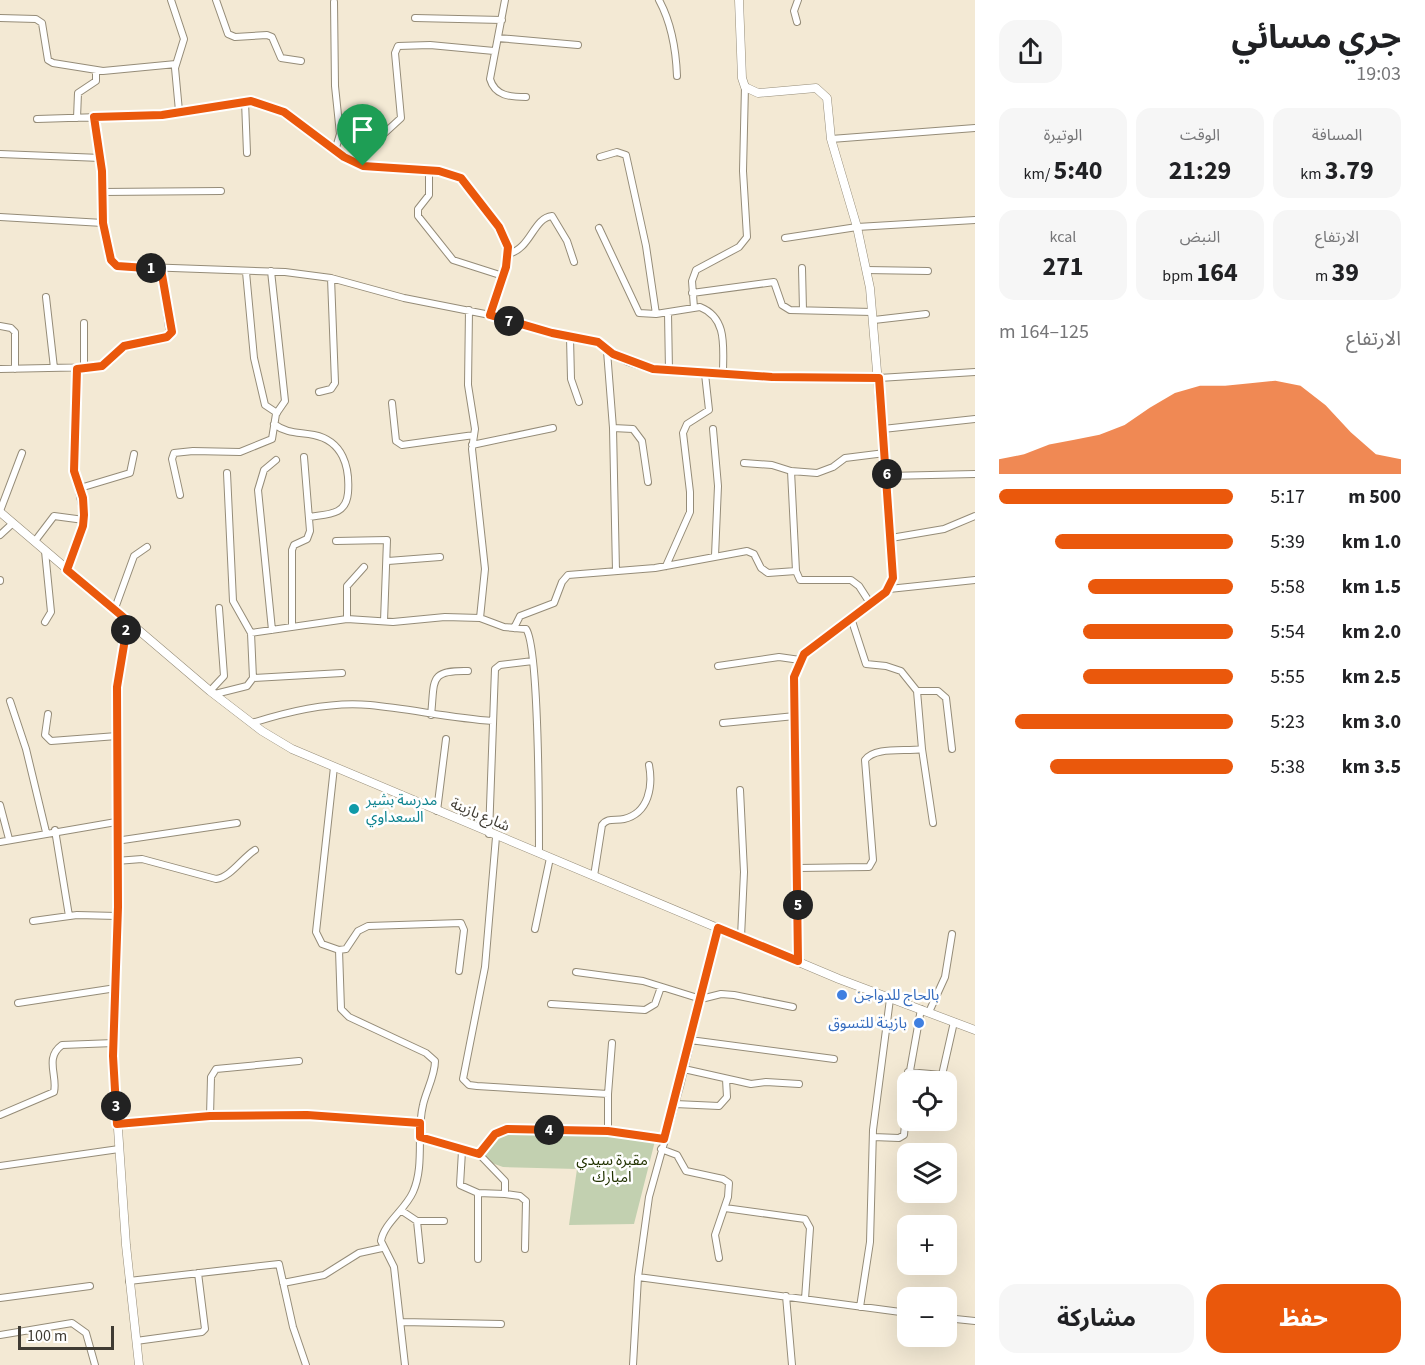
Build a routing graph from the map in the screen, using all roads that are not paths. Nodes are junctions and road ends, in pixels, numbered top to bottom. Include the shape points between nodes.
1 (171, 0) edge
2 (216, 0) edge
3 (505, 0) edge
4 (659, 0) edge
5 (739, 0) edge
6 (798, 0) edge
7 (334, 2) dead end
8 (0, 18) edge
9 (415, 18) dead end
10 (502, 20) junction
11 (797, 22) dead end
12 (498, 38) junction
13 (578, 45) dead end
14 (494, 51) junction
15 (301, 60) dead end
16 (176, 64) junction
17 (96, 70) junction
18 (677, 76) dead end
19 (744, 86) junction
20 (526, 97) dead end
21 (245, 101) junction
22 (179, 111) junction
23 (94, 117) junction
24 (77, 118) junction
25 (37, 119) dead end
26 (975, 128) edge
27 (831, 139) junction
28 (335, 151) junction
29 (247, 153) dead end
30 (0, 154) edge
31 (600, 157) dead end
32 (101, 158) junction
33 (353, 162) junction
34 (429, 170) junction
35 (220, 191) dead end
36 (102, 192) junction
37 (0, 217) edge
38 (975, 219) edge
39 (103, 223) junction
40 (857, 227) junction
41 (599, 228) dead end
42 (785, 238) dead end
43 (508, 254) junction
44 (574, 262) dead end
45 (802, 268) dead end
46 (161, 269) junction
47 (866, 270) junction
48 (271, 271) junction
49 (928, 271) dead end
50 (246, 272) junction
51 (503, 276) junction
52 (331, 278) junction
53 (692, 293) junction
54 (46, 297) dead end
55 (694, 308) junction
56 (469, 310) junction
57 (803, 310) junction
58 (668, 313) junction
59 (926, 314) dead end
60 (490, 315) junction
61 (656, 315) junction
62 (873, 316) junction
63 (84, 323) dead end
64 (0, 326) edge
65 (570, 337) junction
66 (606, 351) junction
67 (54, 368) junction
68 (80, 368) junction
69 (0, 369) edge
70 (15, 369) junction
71 (669, 371) junction
72 (975, 372) edge
73 (723, 373) junction
74 (705, 374) junction
75 (879, 378) junction
76 (319, 392) dead end
77 (579, 402) dead end
78 (392, 403) dead end
79 (277, 413) junction
80 (975, 419) edge
81 (274, 424) junction
82 (553, 428) dead end
83 (613, 428) junction
84 (713, 429) dead end
85 (883, 429) junction
86 (474, 435) junction
87 (472, 445) junction
88 (22, 453) dead end
89 (885, 453) junction
90 (134, 454) dead end
91 (304, 457) dead end
92 (276, 460) dead end
93 (744, 463) dead end
94 (791, 471) junction
95 (227, 472) dead end
96 (975, 474) edge
97 (887, 476) junction
98 (648, 482) dead end
99 (80, 488) junction
100 (180, 495) dead end
101 (0, 512) edge
102 (975, 516) edge
103 (309, 517) junction
104 (84, 520) junction
105 (13, 523) junction
106 (3, 529) edge
107 (0, 535) edge
108 (891, 538) junction
109 (35, 541) junction
110 (336, 541) dead end
111 (147, 547) dead end
112 (45, 551) junction
113 (715, 556) junction
114 (440, 557) dead end
115 (388, 561) junction
116 (666, 566) junction
117 (364, 567) dead end
118 (67, 570) junction
119 (616, 571) junction
120 (796, 571) junction
121 (975, 580) edge
122 (889, 589) junction
123 (870, 603) junction
124 (219, 608) dead end
125 (114, 611) junction
126 (480, 618) junction
127 (851, 618) junction
128 (347, 619) junction
129 (128, 621) junction
130 (384, 621) junction
131 (45, 622) dead end
132 (292, 627) junction
133 (514, 628) junction
134 (272, 630) junction
135 (251, 633) junction
136 (800, 660) junction
137 (533, 661) junction
138 (718, 666) dead end
139 (468, 671) dead end
140 (342, 673) dead end
141 (253, 678) junction
142 (917, 691) junction
143 (213, 692) junction
144 (10, 701) dead end
145 (48, 714) dead end
146 (431, 714) junction
147 (795, 717) junction
148 (493, 721) junction
149 (252, 723) junction
150 (723, 723) dead end
151 (117, 736) junction
152 (446, 740) dead end
153 (922, 749) junction
154 (952, 749) dead end
155 (649, 765) dead end
156 (334, 767) junction
157 (740, 790) dead end
158 (0, 805) edge
159 (437, 812) junction
160 (116, 822) junction
161 (237, 823) dead end
162 (933, 823) dead end
163 (55, 830) junction
164 (46, 832) junction
165 (492, 835) junction
166 (9, 839) junction
167 (116, 841) junction
168 (0, 842) edge
169 (255, 850) dead end
170 (538, 853) junction
171 (550, 858) junction
172 (116, 861) junction
173 (798, 868) junction
174 (594, 876) junction
175 (69, 916) junction
176 (117, 916) junction
177 (33, 921) dead end
178 (718, 928) junction
179 (535, 929) dead end
180 (952, 934) dead end
181 (741, 937) junction
182 (339, 950) junction
183 (798, 961) junction
184 (459, 970) dead end
185 (576, 972) dead end
186 (661, 987) junction
187 (116, 988) junction
188 (700, 999) junction
189 (890, 999) junction
190 (18, 1003) dead end
191 (551, 1004) dead end
192 (793, 1007) dead end
193 (925, 1010) junction
194 (954, 1022) junction
195 (975, 1030) edge
196 (690, 1040) junction
197 (612, 1042) dead end
198 (114, 1043) junction
199 (834, 1059) dead end
200 (299, 1061) dead end
201 (684, 1069) junction
202 (908, 1071) edge
203 (943, 1071) edge
204 (726, 1079) junction
205 (799, 1084) dead end
206 (608, 1094) junction
207 (675, 1104) junction
208 (0, 1115) edge
209 (210, 1116) junction
210 (420, 1123) junction
211 (117, 1124) junction
212 (608, 1131) junction
213 (904, 1131) edge
214 (420, 1137) junction
215 (873, 1137) junction
216 (664, 1139) junction
217 (119, 1149) junction
218 (661, 1149) junction
219 (462, 1150) junction
220 (479, 1154) junction
221 (0, 1166) edge
222 (478, 1193) junction
223 (505, 1194) junction
224 (725, 1208) junction
225 (402, 1211) junction
226 (417, 1221) junction
227 (444, 1221) dead end
228 (382, 1248) junction
229 (525, 1249) dead end
230 (719, 1258) dead end
231 (478, 1259) dead end
232 (421, 1260) dead end
233 (198, 1273) junction
234 (638, 1277) junction
235 (129, 1281) junction
236 (283, 1283) junction
237 (90, 1286) dead end
238 (786, 1296) junction
239 (0, 1298) edge
240 (805, 1299) junction
241 (860, 1307) junction
242 (897, 1312) edge
243 (957, 1319) edge
244 (975, 1321) edge
245 (402, 1322) junction
246 (501, 1324) dead end
247 (0, 1335) edge
248 (136, 1341) junction
249 (95, 1365) edge
250 (139, 1365) edge
251 (306, 1365) edge
252 (405, 1365) edge
253 (633, 1365) edge
254 (792, 1365) edge

1 - 16 street via 184,39
2 - 15 street via 228,34 267,35 272,37 281,58
3 - 10 street
4 - 18 street via 673,39
5 - 19 street
6 - 11 street via 794,11
7 - 28 street via 340,134
8 - 17 street via 39,21 44,26 50,62
9 - 10 street
10 - 12 street
12 - 13 street
12 - 14 street
14 - 20 street via 492,85 502,94
14 - 33 street via 398,46 395,53 401,118
16 - 17 street
16 - 22 street
17 - 24 street via 96,81 78,93
19 - 27 street via 758,93 819,89 827,101
19 - 53 street via 747,237 740,247 699,266 693,274
21 - 22 street
21 - 28 street via 284,112
21 - 29 street
22 - 23 street
23 - 24 street
23 - 32 street
24 - 25 street
26 - 27 street
27 - 40 street
28 - 33 street
30 - 32 street
31 - 61 street via 617,152 626,155
32 - 36 street
33 - 34 street
34 - 43 street via 451,174 465,182 502,233
34 - 51 street via 429,195 418,209 418,216 453,260
35 - 36 street
36 - 39 street
37 - 39 street
38 - 40 street
39 - 46 street via 113,264
40 - 42 street
40 - 47 street
41 - 61 street via 637,310 642,315
43 - 44 street via 523,248 543,220 552,216
43 - 51 street
45 - 57 street
46 - 50 street
46 - 68 street via 170,335 124,346 107,364
47 - 49 street
47 - 62 street
48 - 50 street
48 - 52 street
48 - 79 street via 285,397
50 - 79 street via 258,384 265,405
51 - 60 street
52 - 56 street
52 - 76 street via 335,383
53 - 55 street
53 - 57 street via 774,282 782,305 790,310
54 - 67 street
55 - 58 street
55 - 73 street via 711,313 721,326
56 - 60 street
56 - 86 street via 468,379
57 - 62 street
58 - 61 street
58 - 71 street
59 - 62 street
60 - 65 street
62 - 75 street
63 - 68 street
64 - 70 street via 15,332
65 - 66 street via 598,342
65 - 77 street via 571,379
66 - 71 street via 638,365
66 - 83 street
67 - 68 street
67 - 70 street
68 - 99 street via 74,462
69 - 70 street
71 - 74 street
72 - 75 street
73 - 74 street
73 - 75 street
74 - 116 street via 709,410 687,424 683,433 690,512
75 - 85 street
78 - 86 street via 396,441 402,446
79 - 81 street
80 - 85 street
81 - 100 street via 271,441 243,451 174,453
81 - 103 street via 288,432 326,438 344,456 348,491 345,506 336,513
82 - 87 street
83 - 98 street via 633,429 640,435
83 - 119 street
84 - 113 street via 718,486
85 - 89 street
86 - 87 street
87 - 126 street via 485,569
88 - 101 street
89 - 94 street via 844,458 817,473
89 - 97 street
90 - 99 street via 130,473
91 - 103 street
92 - 134 street via 264,470 258,490
93 - 94 street
94 - 120 street
95 - 135 street via 232,601
96 - 97 street
97 - 108 street
99 - 104 street
101 - 105 street, شارع بازينة
102 - 108 street via 944,529
103 - 132 street via 309,536 292,550
104 - 109 street via 54,516
104 - 118 street
105 - 106 street
105 - 109 street, شارع بازينة
106 - 107 street
108 - 122 street via 893,578
109 - 112 street, شارع بازينة
110 - 115 street via 385,538
111 - 125 street via 134,556
112 - 118 street, شارع بازينة
112 - 131 street via 51,612
113 - 116 street
113 - 120 street via 751,552 768,573
114 - 115 street
115 - 130 street
116 - 119 street
117 - 128 street via 347,586
118 - 125 street, شارع بازينة
119 - 133 street via 568,575 554,603 520,616
120 - 123 street via 800,580 851,580
121 - 122 street
122 - 123 street
123 - 127 street
124 - 143 street via 224,676
125 - 129 street, شارع بازينة
126 - 130 street
126 - 133 street
127 - 136 street
127 - 142 street via 866,664 902,671
128 - 130 street
128 - 132 street
129 - 143 street, شارع بازينة
129 - 151 street via 117,679
132 - 134 street
133 - 137 street via 529,633
134 - 135 street
135 - 141 street
136 - 138 street via 779,657
136 - 147 street via 794,677
137 - 148 street via 495,669
137 - 170 street via 539,766
139 - 146 street via 450,670 439,675 434,683
140 - 141 street
141 - 143 street via 248,686
142 - 153 street
142 - 154 street via 938,691 946,698
143 - 149 street, شارع بازينة
144 - 164 street
145 - 151 street via 45,735 51,741
146 - 148 street
146 - 149 street via 368,704 283,713
147 - 150 street
147 - 173 street
148 - 165 street
149 - 156 street, شارع بازينة via 292,749
151 - 160 street
152 - 159 street
153 - 162 street
153 - 173 street via 866,757 873,860 869,867
155 - 174 street via 652,790 643,805 624,819 602,825
156 - 159 street, شارع بازينة
156 - 182 street via 316,932 322,944
157 - 181 street via 744,872
158 - 166 street
159 - 165 street, شارع بازينة
160 - 163 street
160 - 167 street
161 - 167 street
163 - 164 street
163 - 175 street
164 - 166 street
165 - 170 street, شارع بازينة
165 - 206 street via 485,967 465,1083
166 - 168 street
167 - 172 street
169 - 172 street via 226,876 216,879 151,861
170 - 171 street, شارع بازينة
171 - 174 street, شارع بازينة
171 - 179 street
172 - 176 street
173 - 183 street
174 - 178 street, شارع بازينة
175 - 176 street
175 - 177 street
176 - 187 street
178 - 181 street, شارع بازينة
178 - 188 street
180 - 193 street via 945,977
181 - 183 street, شارع بازينة
182 - 184 street via 346,949 358,931 368,926 461,923 464,930
182 - 210 street via 344,1013 435,1061
183 - 189 street, شارع بازينة
185 - 186 street
186 - 188 street
186 - 191 street via 655,1004 645,1010
187 - 190 street
187 - 198 street
188 - 192 street via 734,995
188 - 196 street
189 - 193 street, شارع بازينة
189 - 215 street
193 - 194 street, شارع بازينة
193 - 202 street
194 - 195 street, شارع بازينة
194 - 203 street
196 - 199 street
196 - 201 street
197 - 206 street
198 - 208 street via 62,1045 52,1059 54,1092
198 - 211 street
200 - 209 street via 216,1069 211,1077
201 - 204 street
201 - 207 street
204 - 205 street via 751,1084
204 - 207 street via 728,1097 723,1104
206 - 212 street
207 - 216 street
209 - 210 street via 307,1115
209 - 211 street
210 - 214 street
211 - 217 street
212 - 216 street
212 - 220 street via 507,1129 495,1134
213 - 215 street via 899,1138
214 - 219 street
214 - 225 street via 415,1189
215 - 241 street via 873,1218
216 - 218 street
217 - 221 street
217 - 235 street
218 - 224 street via 677,1155 686,1171 729,1183
218 - 234 street via 649,1197
219 - 220 street
219 - 222 street via 460,1185
220 - 223 street via 505,1181
222 - 223 street
222 - 231 street
223 - 229 street via 526,1201
224 - 230 street via 715,1235
224 - 240 street via 805,1219 810,1227
225 - 226 street
225 - 228 street via 383,1234
226 - 227 street
226 - 232 street
228 - 236 street via 359,1253 324,1275
228 - 245 street via 394,1268
233 - 235 street
233 - 236 street via 279,1264
233 - 248 street via 205,1329
234 - 238 street
234 - 253 street
235 - 248 street
236 - 251 street
237 - 239 street
238 - 240 street
238 - 254 street
240 - 241 street
241 - 242 street
243 - 244 street
245 - 246 street
245 - 252 street
247 - 249 street via 72,1323 86,1333
248 - 250 street

